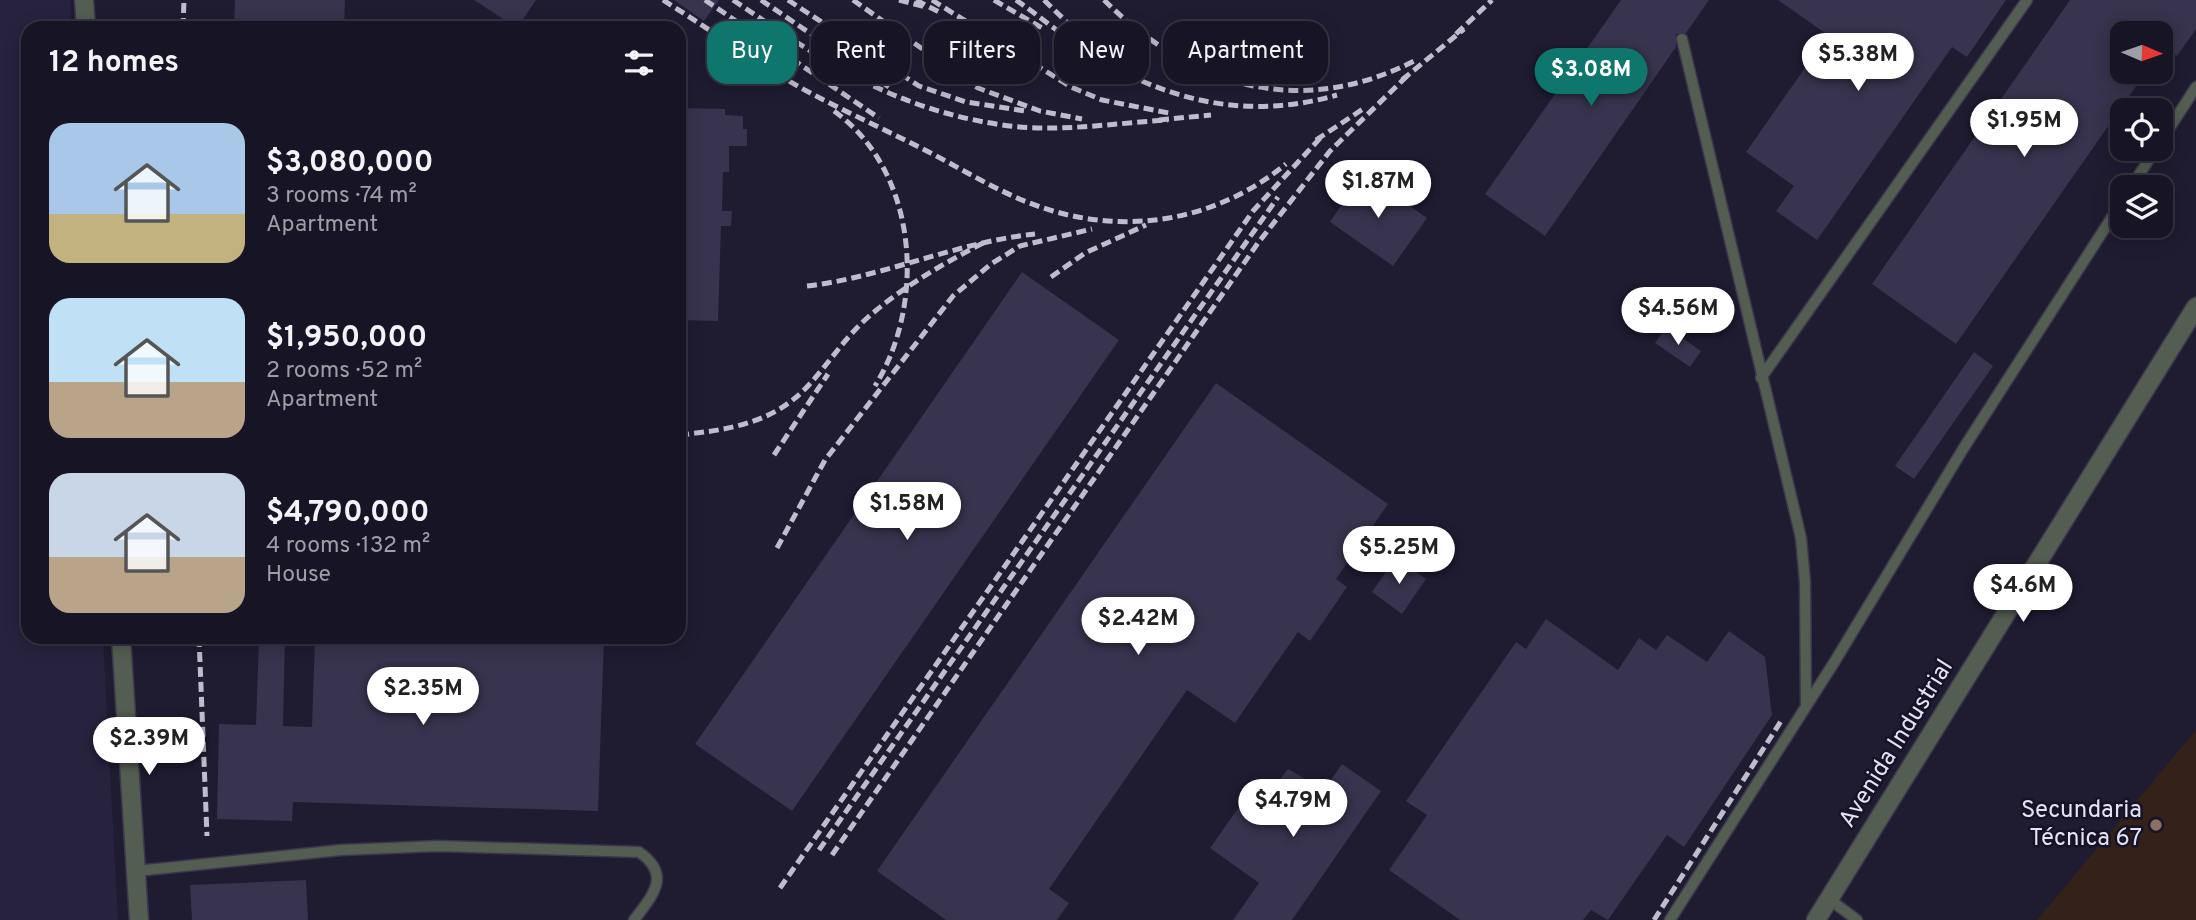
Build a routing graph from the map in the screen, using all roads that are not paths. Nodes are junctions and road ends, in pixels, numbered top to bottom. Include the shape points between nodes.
1 (84, 0) edge
2 (2027, 0) edge
3 (86, 21) edge
4 (1682, 39) dead end
5 (2196, 87) edge
6 (2173, 122) edge
7 (2110, 221) edge
8 (2196, 307) edge
9 (1761, 378) junction
10 (121, 644) edge
11 (1807, 705) junction
12 (136, 870) junction
13 (1829, 899) junction
14 (139, 920) edge
15 (634, 920) edge
16 (1670, 920) edge
17 (1816, 920) edge
18 (1857, 920) edge

1 - 3 street
2 - 9 lane
4 - 9 lane
5 - 6 lane
7 - 11 lane via 1963,449
8 - 13 street, Avenida Industrial
9 - 11 lane via 1801,538
10 - 12 street
11 - 16 lane
12 - 14 street
12 - 15 lane via 341,850 438,846 639,852 657,872 657,884
13 - 17 street, Avenida Industrial
13 - 18 lane

